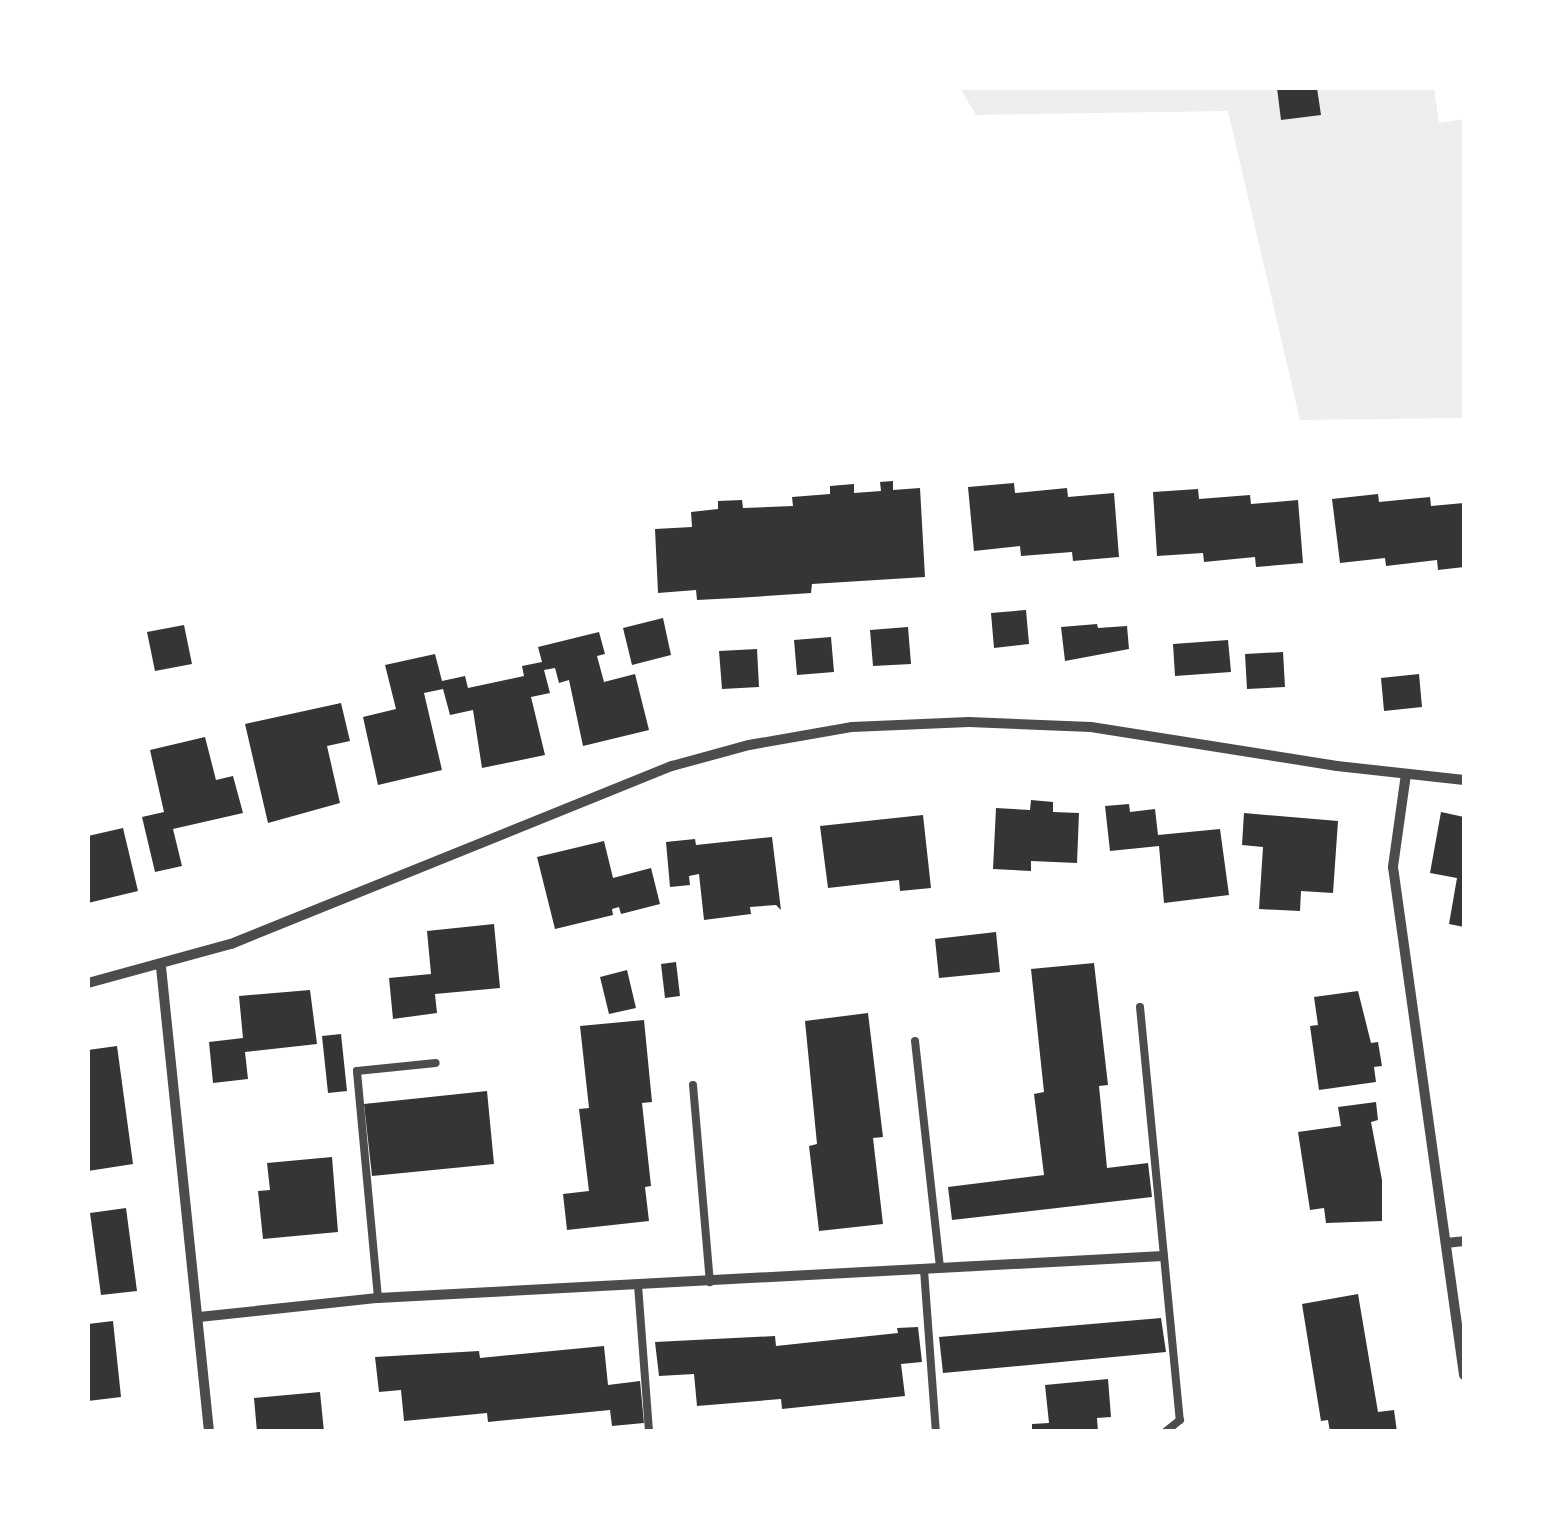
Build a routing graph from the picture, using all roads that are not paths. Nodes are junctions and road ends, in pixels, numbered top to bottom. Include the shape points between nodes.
1 (1406, 774) junction
2 (1464, 780) edge
3 (161, 967) junction
4 (88, 983) edge
5 (1140, 1007) dead end
6 (915, 1041) dead end
7 (436, 1064) dead end
8 (693, 1085) dead end
9 (1464, 1241) edge
10 (1446, 1243) junction
11 (1163, 1256) junction
12 (940, 1269) junction
13 (924, 1270) junction
14 (710, 1282) junction
15 (638, 1285) junction
16 (378, 1298) junction
17 (198, 1317) junction
18 (1464, 1375) edge
19 (209, 1432) edge
20 (649, 1432) edge
21 (936, 1432) edge
22 (1165, 1432) edge

1 - 2 street
1 - 3 street via 1090,727 852,727 672,766
1 - 10 street via 1393,867
3 - 4 street
3 - 17 street
5 - 11 lane
6 - 12 lane
7 - 16 lane via 356,1071
8 - 14 lane
9 - 10 street
10 - 18 street
11 - 12 street
11 - 22 lane via 1180,1420
12 - 13 street
13 - 14 street
13 - 21 lane
14 - 15 street
15 - 16 street
15 - 20 lane
16 - 17 street
17 - 19 street

